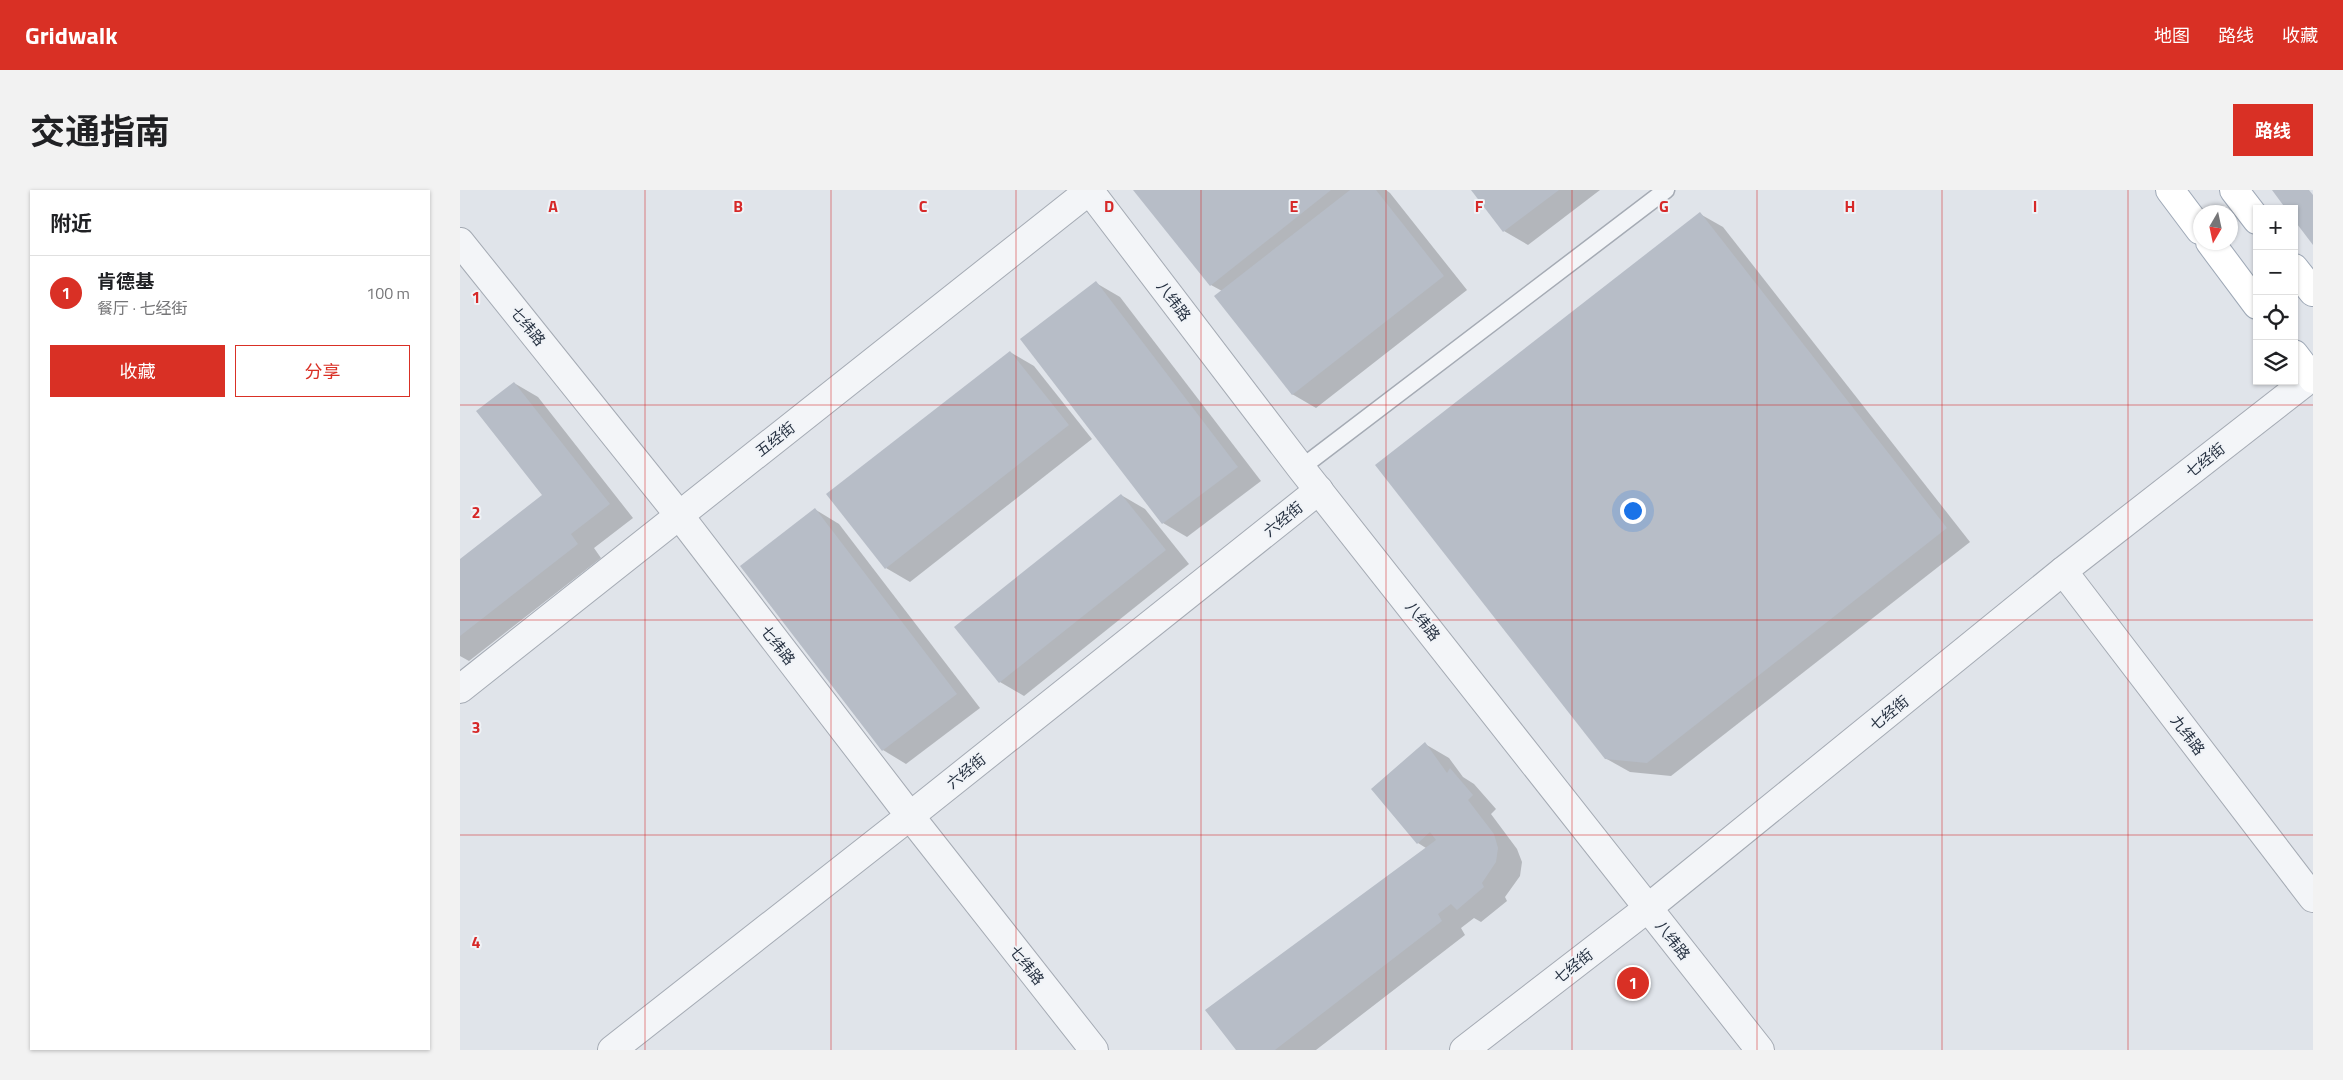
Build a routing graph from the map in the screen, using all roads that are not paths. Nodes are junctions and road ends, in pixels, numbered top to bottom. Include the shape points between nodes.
1 (1090, 190) edge
2 (1666, 190) edge
3 (2170, 190) edge
4 (2234, 190) edge
5 (2253, 215) edge
6 (2193, 221) edge
7 (460, 242) edge
8 (2216, 250) edge
9 (2298, 273) edge
10 (2313, 292) edge
11 (2253, 300) edge
12 (2298, 359) edge
13 (2312, 377) edge
14 (1302, 468) junction
15 (1319, 490) junction
16 (678, 515) junction
17 (2063, 571) junction
18 (460, 689) edge
19 (910, 816) junction
20 (2313, 898) edge
21 (1648, 908) junction
22 (612, 1050) edge
23 (1094, 1050) edge
24 (1464, 1050) edge
25 (1760, 1050) edge

1 - 14 street, 八纬路
1 - 16 street, 五经街
2 - 14 lane
3 - 6 main road
4 - 5 main road
7 - 16 street, 七纬路
8 - 11 main road
9 - 10 main road
12 - 13 main road
13 - 17 street, 七经街
14 - 15 street, 八纬路
15 - 19 street, 六经街
15 - 21 street, 八纬路
16 - 18 street, 五经街
16 - 19 street, 七纬路
17 - 20 street, 九纬路
17 - 21 street, 七经街
19 - 22 street, 六经街
19 - 23 street, 七纬路
21 - 24 street, 七经街
21 - 25 street, 八纬路

